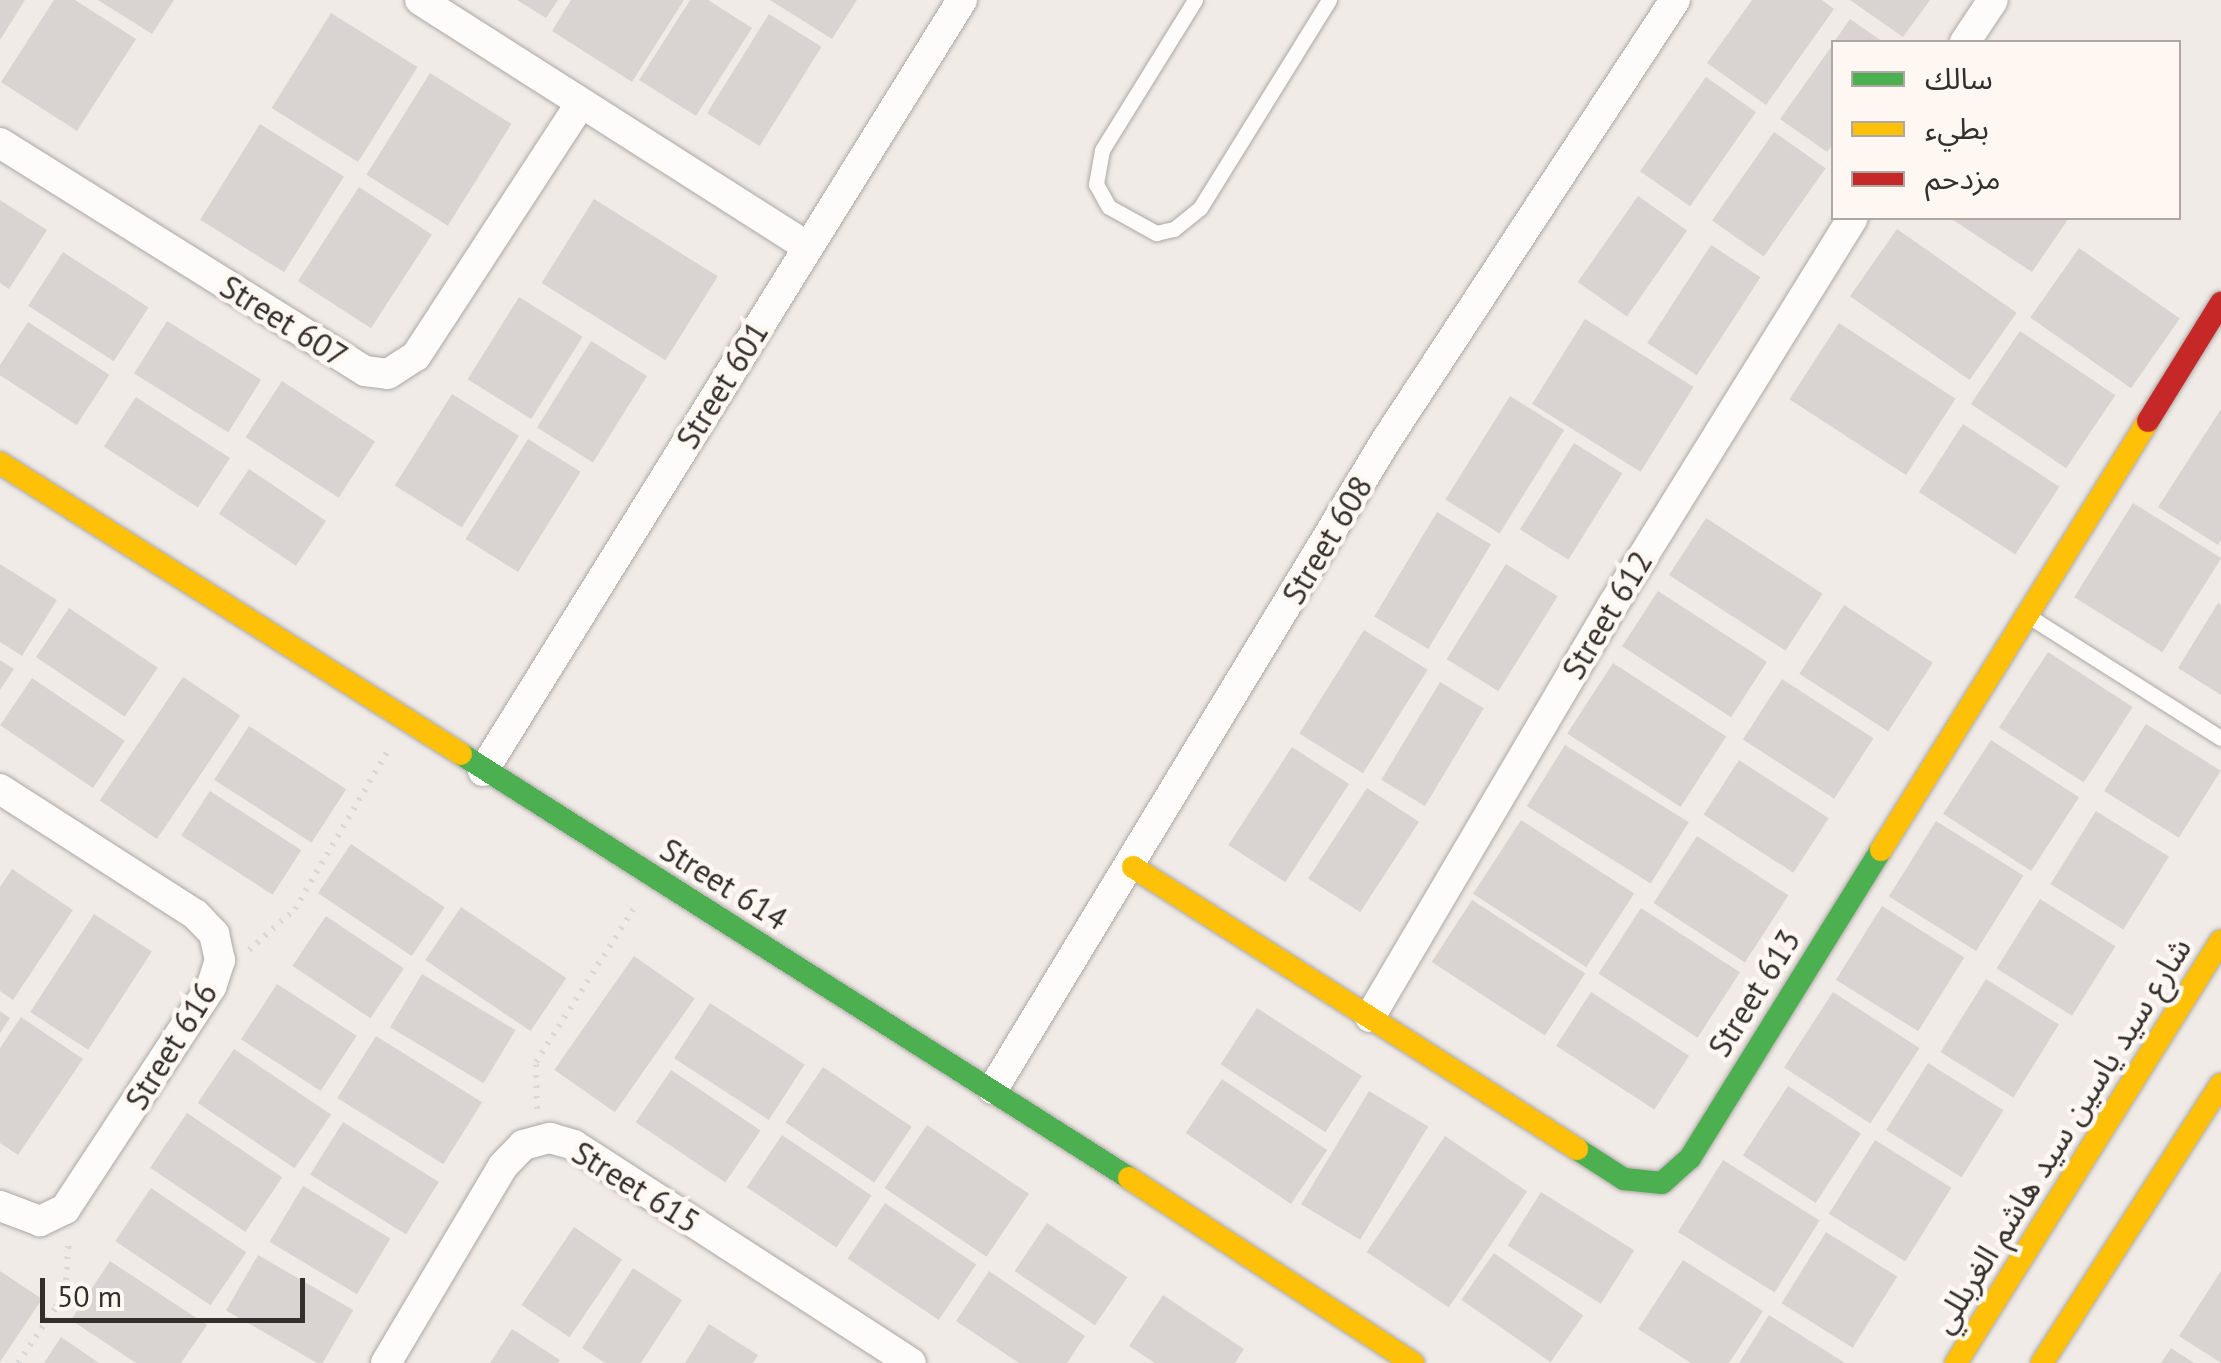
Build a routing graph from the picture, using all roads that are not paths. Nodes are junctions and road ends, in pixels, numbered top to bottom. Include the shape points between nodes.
1 (420, 0) edge
2 (962, 0) edge
3 (1195, 0) edge
4 (1330, 0) edge
5 (1675, 0) edge
6 (1992, 0) edge
7 (1966, 40) edge
8 (581, 103) junction
9 (0, 142) edge
10 (1852, 220) edge
11 (808, 247) junction
12 (2221, 302) edge
13 (0, 463) edge
14 (2026, 615) junction
15 (2221, 738) edge
16 (484, 771) junction
17 (0, 789) edge
18 (1133, 867) junction
19 (2221, 941) edge
20 (1370, 1017) junction
21 (2221, 1084) edge
22 (994, 1089) junction
23 (0, 1206) edge
24 (386, 1363) edge
25 (911, 1363) edge
26 (1413, 1363) edge
27 (1956, 1363) edge
28 (2042, 1363) edge

1 - 8 street
2 - 11 street, Street 601
3 - 4 lane via 1102,150 1096,184 1109,208 1156,233 1174,229 1200,208
5 - 18 street, Street 608 via 1386,440
6 - 7 street
8 - 9 street, Street 607 via 416,356 388,374 365,371
8 - 11 street
10 - 20 street, Street 612 via 1614,603
11 - 16 street, Street 601
12 - 14 street, Street 613
13 - 16 street, Street 614
14 - 15 lane
14 - 20 street, Street 613 via 1672,1177 1649,1185 1624,1179
16 - 22 street, Street 614
17 - 23 street, Street 616 via 195,914 214,934 220,960 211,986 64,1209 40,1221
18 - 20 street, Street 613
18 - 22 street, Street 608
19 - 27 street, شارع سيد ياسين سيد هاشم الغربللي
21 - 28 street
22 - 26 street, Street 614
24 - 25 street, Street 615 via 504,1166 537,1140 574,1146

